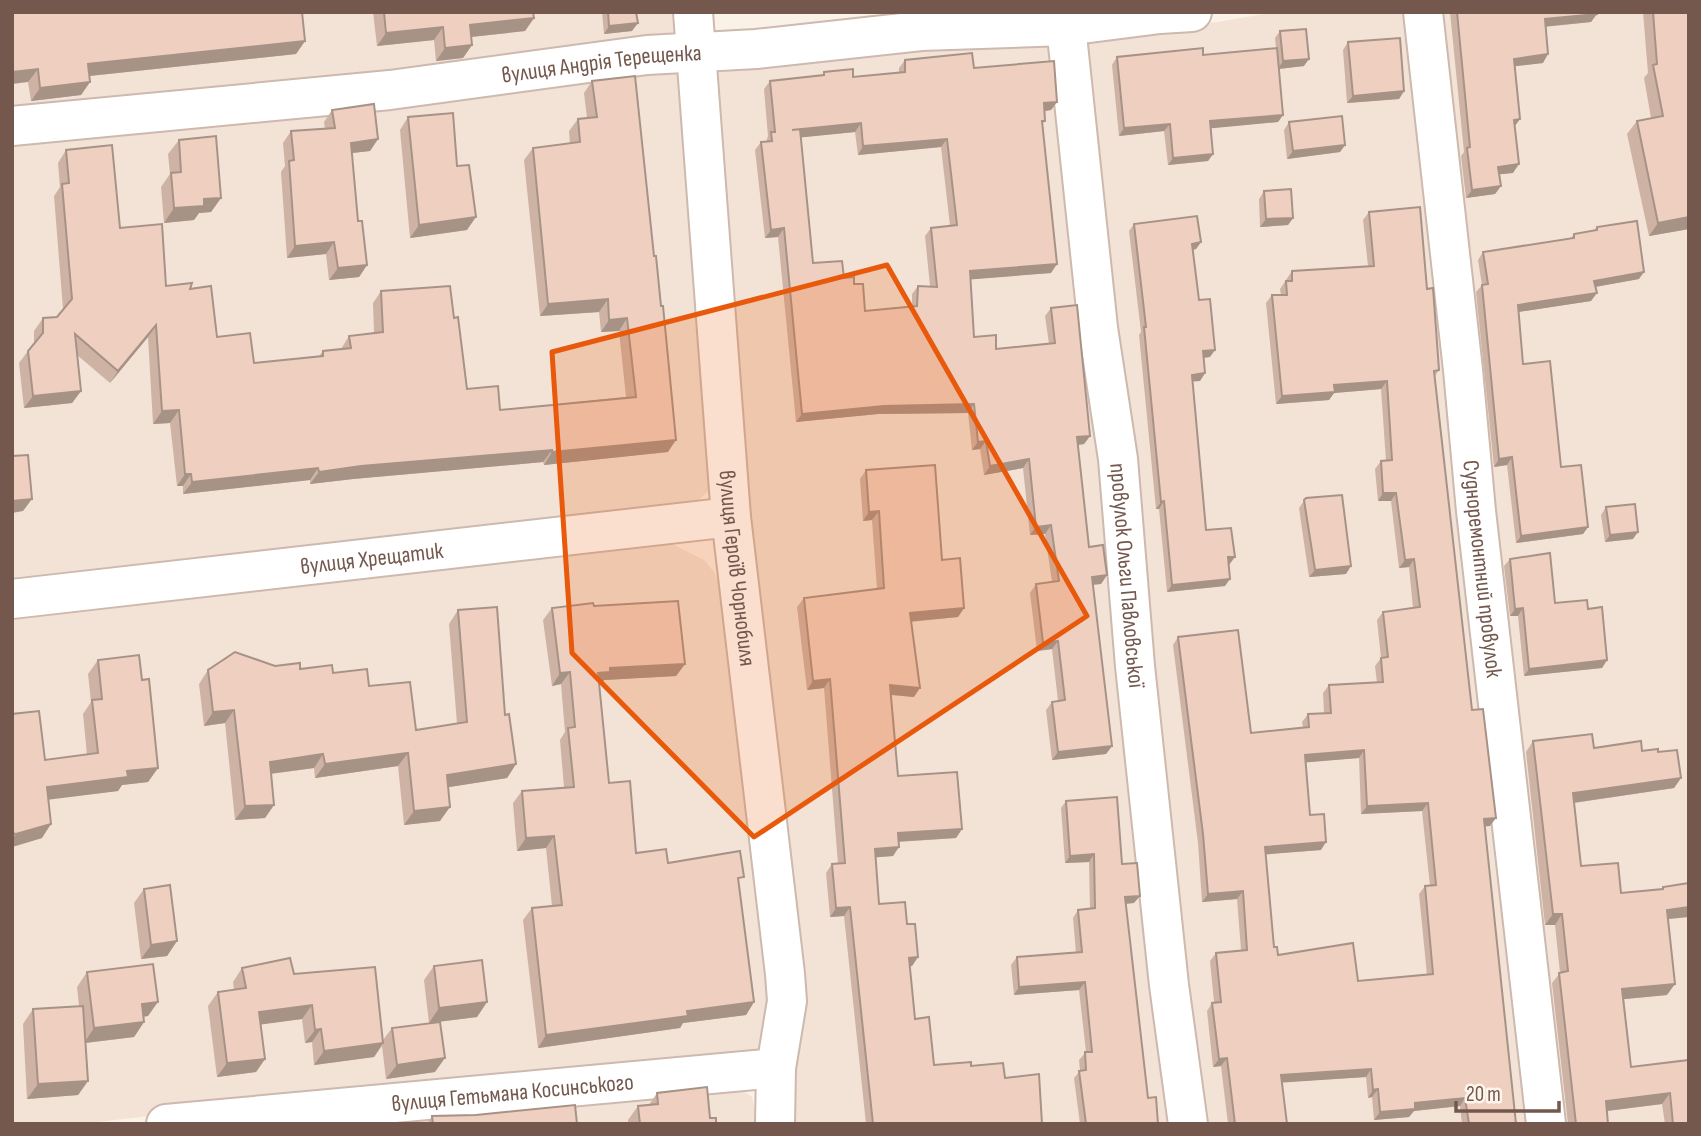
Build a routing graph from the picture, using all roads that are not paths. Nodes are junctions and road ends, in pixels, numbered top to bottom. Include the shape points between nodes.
1 (692, 12) edge
2 (1192, 12) edge
3 (1423, 12) edge
4 (1066, 26) junction
5 (697, 51) junction
6 (12, 126) edge
7 (731, 517) junction
8 (12, 599) edge
9 (776, 1068) junction
10 (166, 1124) edge
11 (775, 1124) edge
12 (1188, 1124) edge
13 (1546, 1124) edge

1 - 5 street, вулиця Героїв Чорнобиля
2 - 4 street, вулиця Андрія Терещенка
3 - 13 street, Судноремонтний провулок
4 - 5 street, вулиця Андрія Терещенка via 921,31
4 - 12 street, провулок Ольги Павловської via 1098,328 1119,471 1135,666
5 - 6 street, вулиця Андрія Терещенка via 390,90
5 - 7 street, вулиця Героїв Чорнобиля
7 - 8 street, вулиця Хрещатик
7 - 9 street, вулиця Героїв Чорнобиля via 785,974 787,1001
9 - 10 street, вулиця Гетьмана Косинського
9 - 11 street, вулиця Героїв Чорнобиля

